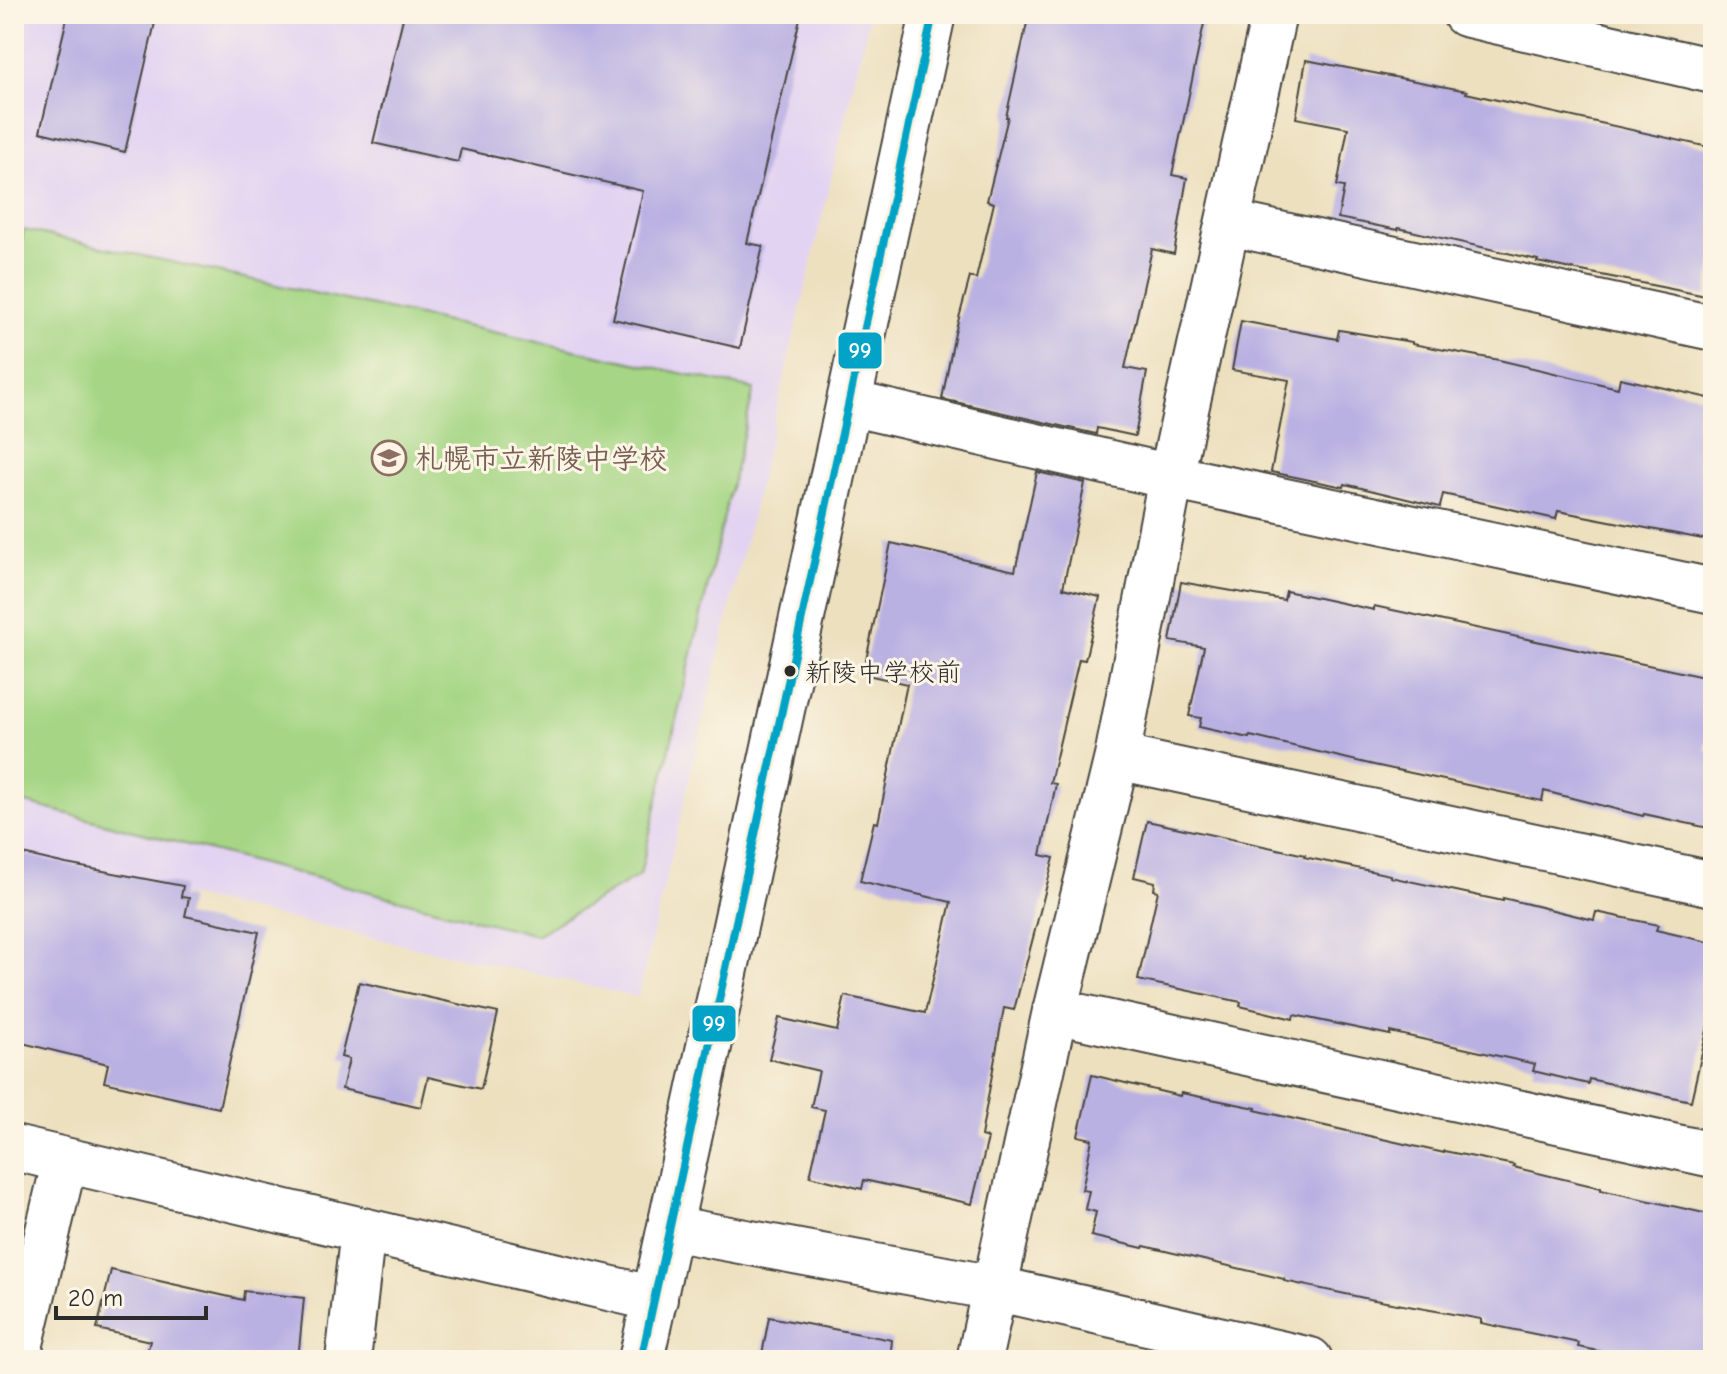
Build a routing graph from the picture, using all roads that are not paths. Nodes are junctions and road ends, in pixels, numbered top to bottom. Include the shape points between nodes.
1 (933, 14) edge
2 (1274, 14) edge
3 (1465, 14) edge
4 (1713, 71) edge
5 (1229, 223) junction
6 (1713, 328) edge
7 (849, 403) junction
8 (1171, 477) junction
9 (1713, 591) edge
10 (1117, 757) junction
11 (1713, 884) edge
12 (1055, 1011) junction
13 (14, 1148) edge
14 (1713, 1155) edge
15 (65, 1160) junction
16 (670, 1228) junction
17 (363, 1230) junction
18 (994, 1288) junction
19 (655, 1299) junction
20 (17, 1360) edge
21 (348, 1360) edge
22 (641, 1360) edge
23 (979, 1360) edge
24 (1310, 1360) edge

1 - 7 street
2 - 5 street
3 - 4 street
5 - 6 street
5 - 8 street
7 - 8 street
7 - 16 street
8 - 9 street
8 - 10 street
10 - 11 street
10 - 12 street
12 - 14 street
12 - 18 street
13 - 15 street
15 - 17 street
15 - 20 street
16 - 18 street
16 - 19 street
17 - 19 street
17 - 21 street
18 - 23 street
18 - 24 street
19 - 22 street

